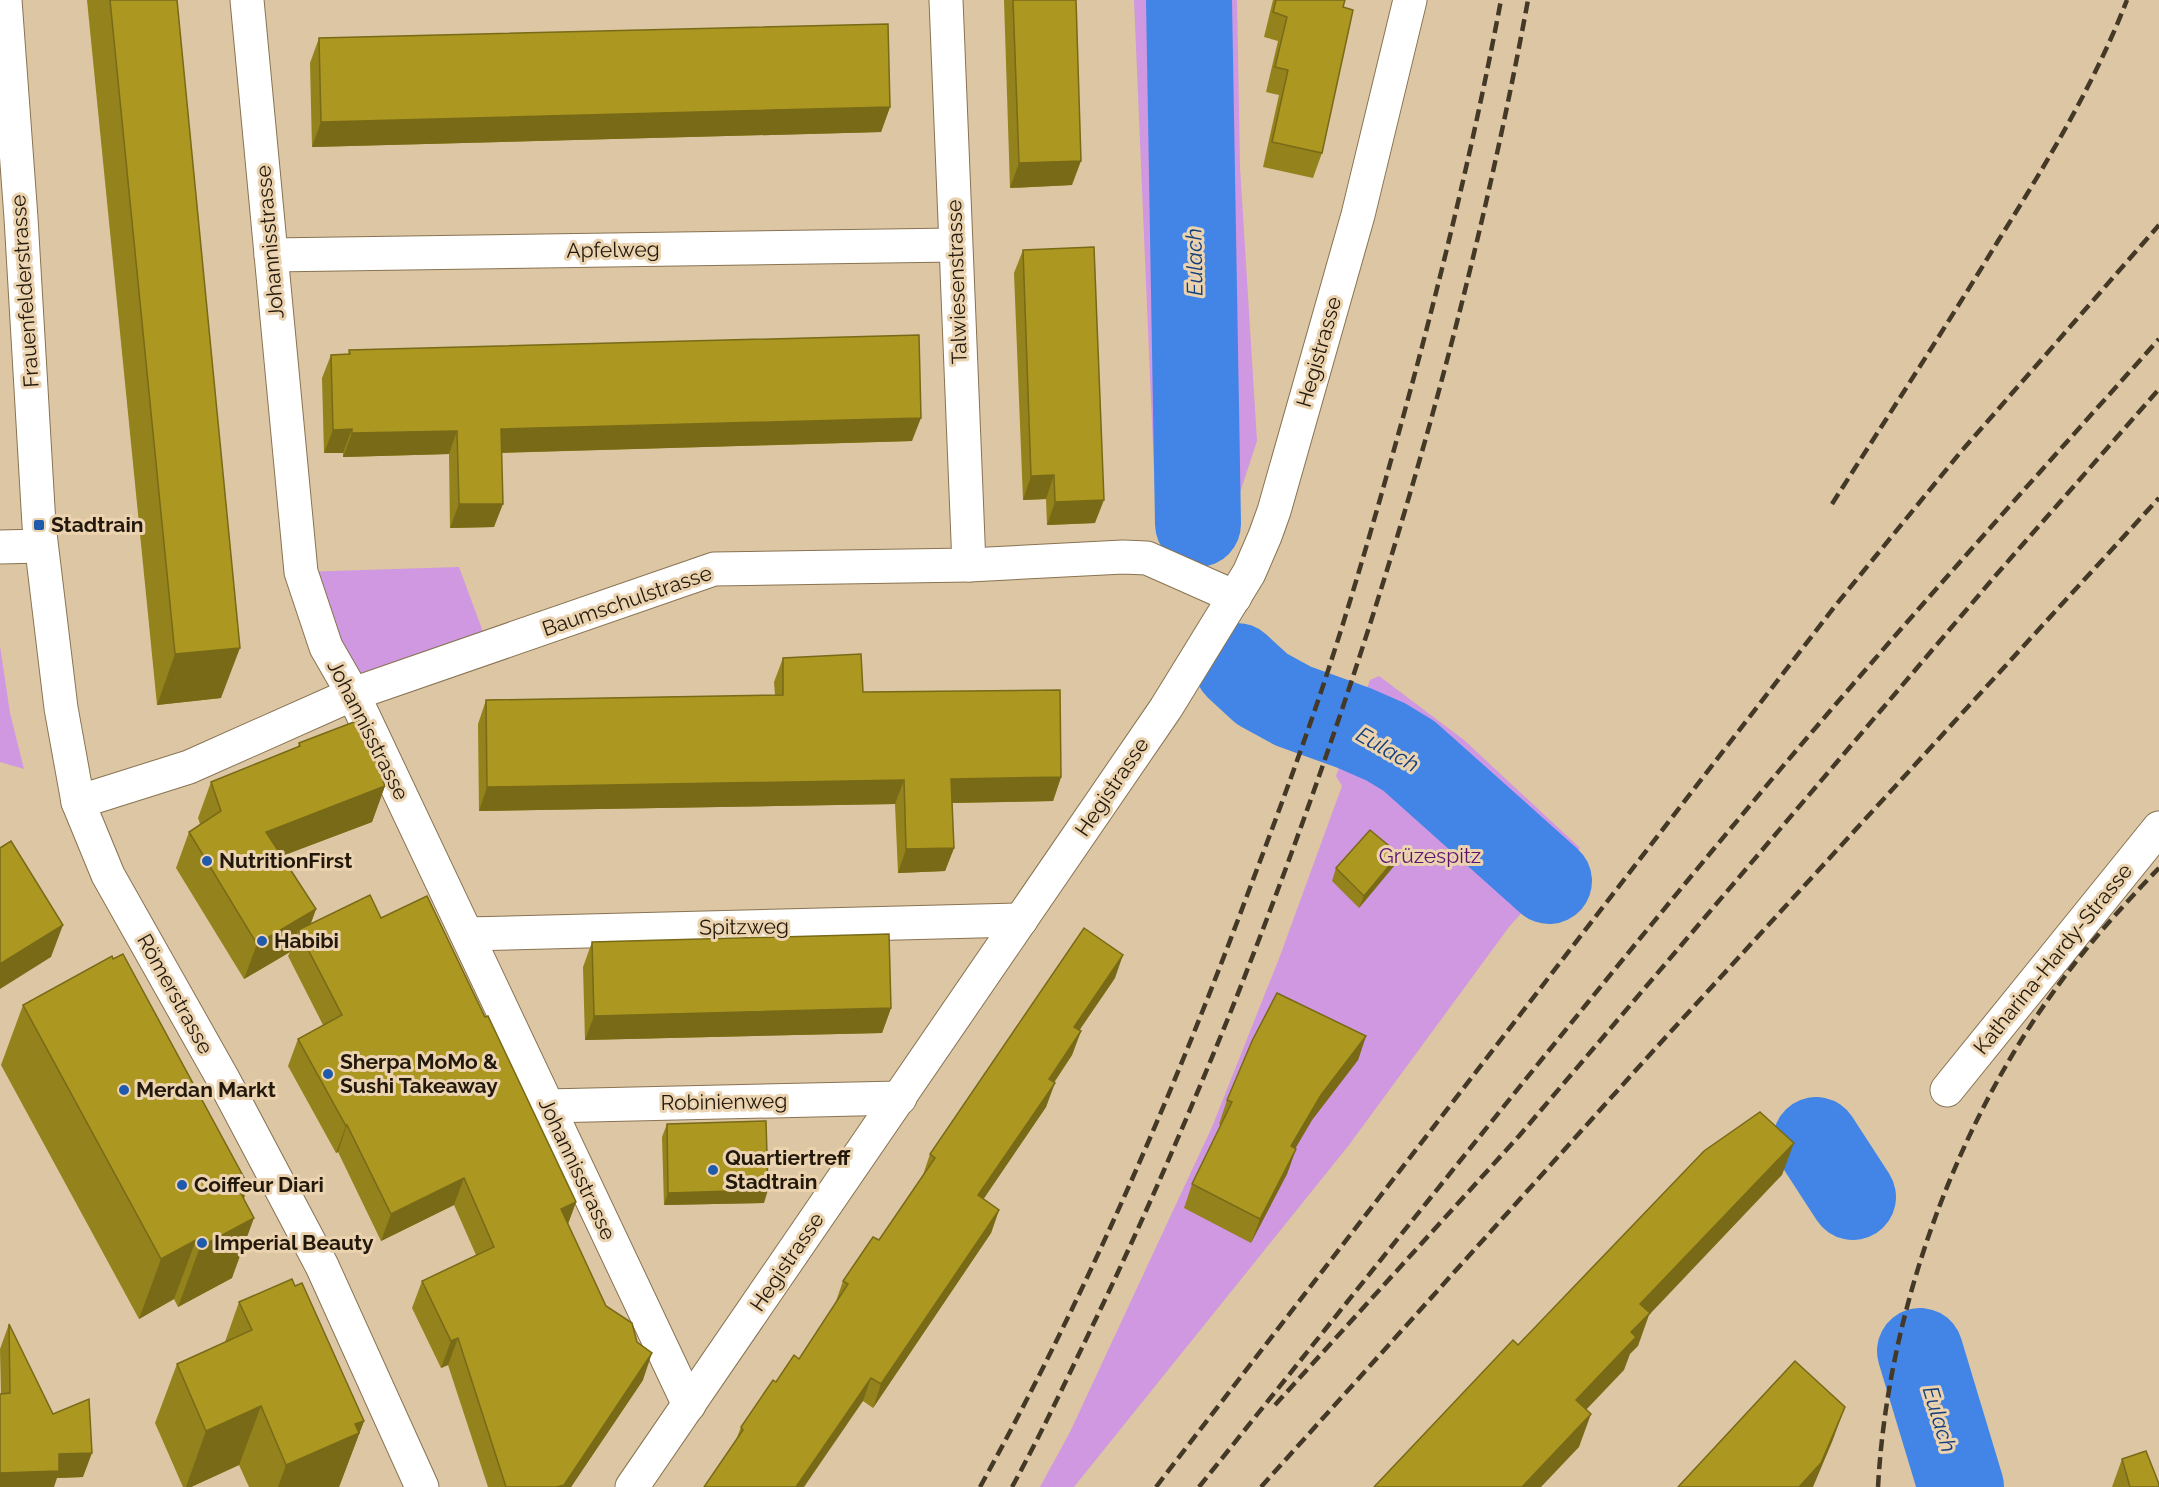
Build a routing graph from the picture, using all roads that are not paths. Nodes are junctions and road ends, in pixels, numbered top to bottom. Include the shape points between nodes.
1 (4, 0) edge
2 (247, 0) edge
3 (946, 0) edge
4 (1410, 0) edge
5 (955, 245) junction
6 (271, 255) junction
7 (41, 546) junction
8 (0, 547) edge
9 (969, 565) junction
10 (1235, 597) junction
11 (353, 694) junction
12 (78, 802) junction
13 (2159, 828) edge
14 (1021, 920) junction
15 (467, 934) junction
16 (1947, 1090) dead end
17 (900, 1098) junction
18 (547, 1106) junction
19 (689, 1405) junction
20 (422, 1487) edge
21 (632, 1487) edge

1 - 7 street, Frauenfelderstrasse
2 - 6 street, Johannisstrasse
3 - 5 street, Talwiesenstrasse
4 - 10 street, Hegistrasse via 1358,215 1274,511
5 - 6 street, Apfelweg
5 - 9 street, Talwiesenstrasse
6 - 11 street, Johannisstrasse via 301,572 326,647
7 - 8 street
7 - 12 street, Römerstrasse via 61,708
9 - 10 street, Baumschulstrasse via 1147,558
9 - 11 street, Baumschulstrasse via 714,569
10 - 14 street, Hegistrasse via 1166,708
11 - 12 street, Baumschulstrasse via 189,767
11 - 15 street, Johannisstrasse
12 - 20 street, Römerstrasse via 108,875 222,1077 322,1266
13 - 16 street, Katharina-Hardy-Strasse
14 - 15 street, Spitzweg
14 - 17 street, Hegistrasse
15 - 18 street, Johannisstrasse
17 - 18 street, Robinienweg
17 - 19 street, Hegistrasse
18 - 19 street, Johannisstrasse
19 - 21 street, Hegistrasse

